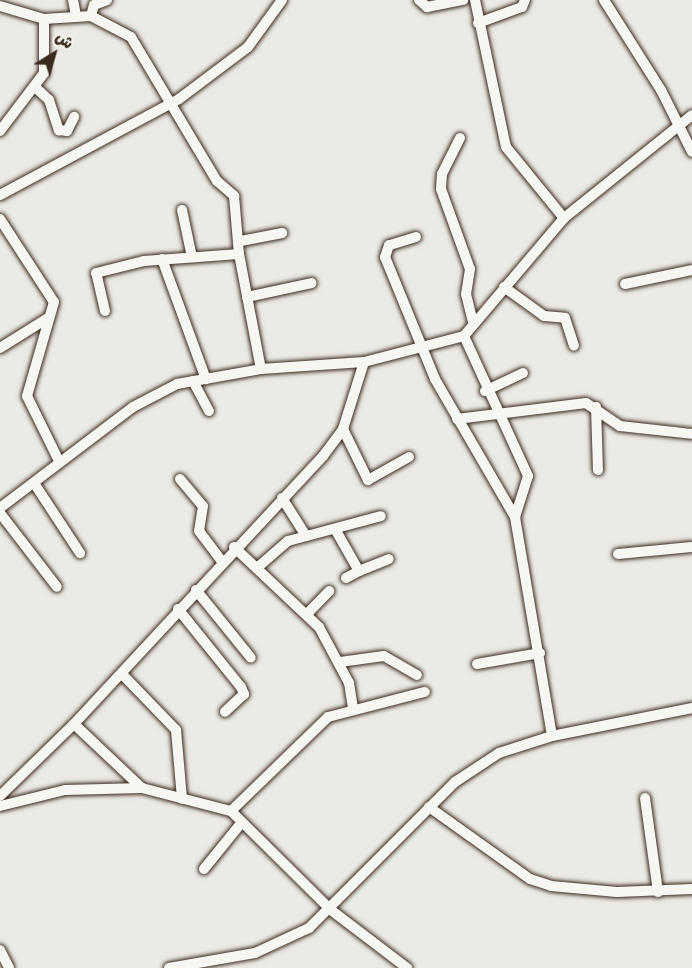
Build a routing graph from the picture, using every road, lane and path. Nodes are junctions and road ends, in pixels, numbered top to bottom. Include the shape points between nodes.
1 (73, 0) edge
2 (107, 0) edge
3 (282, 0) edge
4 (419, 0) edge
5 (462, 0) edge
6 (475, 0) edge
7 (525, 0) edge
8 (604, 0) edge
9 (0, 6) edge
10 (76, 15) junction
11 (90, 16) junction
12 (44, 20) junction
13 (478, 23) junction
14 (36, 87) junction
15 (171, 104) junction
16 (692, 116) edge
17 (74, 117) dead end
18 (677, 124) junction
19 (0, 131) edge
20 (460, 138) dead end
21 (692, 152) edge
22 (0, 195) edge
23 (182, 210) dead end
24 (564, 218) junction
25 (0, 219) edge
26 (282, 233) dead end
27 (416, 237) dead end
28 (241, 241) junction
29 (239, 254) junction
30 (192, 257) junction
31 (162, 260) junction
32 (692, 270) edge
33 (312, 283) dead end
34 (625, 284) dead end
35 (504, 286) junction
36 (247, 297) junction
37 (105, 311) dead end
38 (48, 318) junction
39 (473, 322) junction
40 (464, 336) junction
41 (574, 346) dead end
42 (0, 348) edge
43 (423, 351) junction
44 (364, 362) junction
45 (261, 369) junction
46 (523, 373) dead end
47 (206, 379) junction
48 (193, 381) junction
49 (485, 391) junction
50 (596, 407) junction
51 (209, 411) dead end
52 (495, 413) junction
53 (457, 418) junction
54 (343, 429) junction
55 (692, 434) edge
56 (409, 457) dead end
57 (59, 461) junction
58 (598, 470) dead end
59 (180, 479) dead end
60 (34, 483) junction
61 (282, 498) junction
62 (0, 510) edge
63 (381, 516) dead end
64 (515, 517) junction
65 (335, 529) junction
66 (306, 536) junction
67 (234, 547) junction
68 (692, 547) edge
69 (80, 552) dead end
70 (618, 554) dead end
71 (389, 559) dead end
72 (222, 561) junction
73 (258, 567) junction
74 (358, 571) junction
75 (346, 578) dead end
76 (57, 587) dead end
77 (196, 590) junction
78 (329, 591) dead end
79 (178, 609) junction
80 (307, 614) junction
81 (540, 653) junction
82 (251, 658) dead end
83 (340, 662) junction
84 (477, 664) dead end
85 (122, 674) junction
86 (417, 675) dead end
87 (425, 692) dead end
88 (692, 708) edge
89 (353, 709) junction
90 (225, 712) dead end
91 (74, 724) junction
92 (552, 736) junction
93 (142, 788) junction
94 (0, 796) edge
95 (645, 798) dead end
96 (182, 799) junction
97 (0, 806) edge
98 (429, 807) junction
99 (231, 811) junction
100 (242, 822) junction
101 (204, 869) dead end
102 (692, 889) edge
103 (658, 892) junction
104 (332, 910) junction
105 (0, 950) edge
106 (9, 968) edge
107 (169, 968) edge
108 (406, 968) edge

1 - 10 street
2 - 11 street via 94,6
3 - 15 street via 248,47
4 - 5 street via 427,7
6 - 13 street
7 - 13 street via 522,7
8 - 18 street
9 - 12 street
10 - 11 street
10 - 12 street
11 - 15 street via 131,37
12 - 14 street via 45,65
13 - 24 street via 511,159
14 - 17 street via 49,100 59,130 67,131
14 - 19 street
15 - 22 street
15 - 28 street via 222,187 234,196
16 - 18 street
18 - 21 street
18 - 24 street
20 - 39 street via 441,174 441,189 470,269 465,294
23 - 30 street
24 - 35 street
25 - 38 street via 50,291 54,302
26 - 28 street
27 - 43 street via 389,245 385,257
28 - 29 street
29 - 30 street
29 - 36 street
30 - 31 street
31 - 37 street via 96,273
31 - 47 street
32 - 34 street
33 - 36 street
35 - 39 street
35 - 41 street via 544,316 566,318
36 - 45 street
38 - 42 street
38 - 57 street via 45,345 27,396
39 - 40 street
40 - 43 street
40 - 49 street
43 - 44 street
43 - 53 street
44 - 45 street
44 - 54 street
45 - 47 street
46 - 49 street
47 - 48 street
48 - 51 street
48 - 57 street via 155,392
49 - 52 street
50 - 52 street via 571,404
50 - 55 street via 620,426
50 - 58 street
52 - 53 street
52 - 64 street via 528,476
53 - 64 street
54 - 56 street via 368,480
54 - 61 street
57 - 60 street
59 - 72 street via 203,506 199,531
60 - 62 street
60 - 69 street
61 - 66 street
61 - 67 street
62 - 76 street
63 - 65 street
64 - 81 street
65 - 66 street
65 - 74 street
66 - 73 street via 269,554
67 - 72 street
67 - 73 street
68 - 70 street
71 - 74 street
72 - 77 street
73 - 80 street
74 - 75 street
77 - 79 street
77 - 82 street
78 - 80 street
79 - 85 street
79 - 90 street via 241,687 244,694
80 - 83 street
81 - 84 street
81 - 92 street
83 - 86 street via 384,656
83 - 89 street
85 - 91 street
85 - 96 street via 176,730
87 - 89 street
88 - 92 street
89 - 99 street via 313,729
91 - 93 street
91 - 94 street
92 - 98 street via 499,753
93 - 96 street
93 - 97 street via 65,790
95 - 103 street
96 - 99 street
98 - 103 street via 530,879 582,890
98 - 104 street
99 - 100 street
100 - 101 street
100 - 104 street
102 - 103 street
104 - 107 street via 309,928 255,953
104 - 108 street
105 - 106 street

